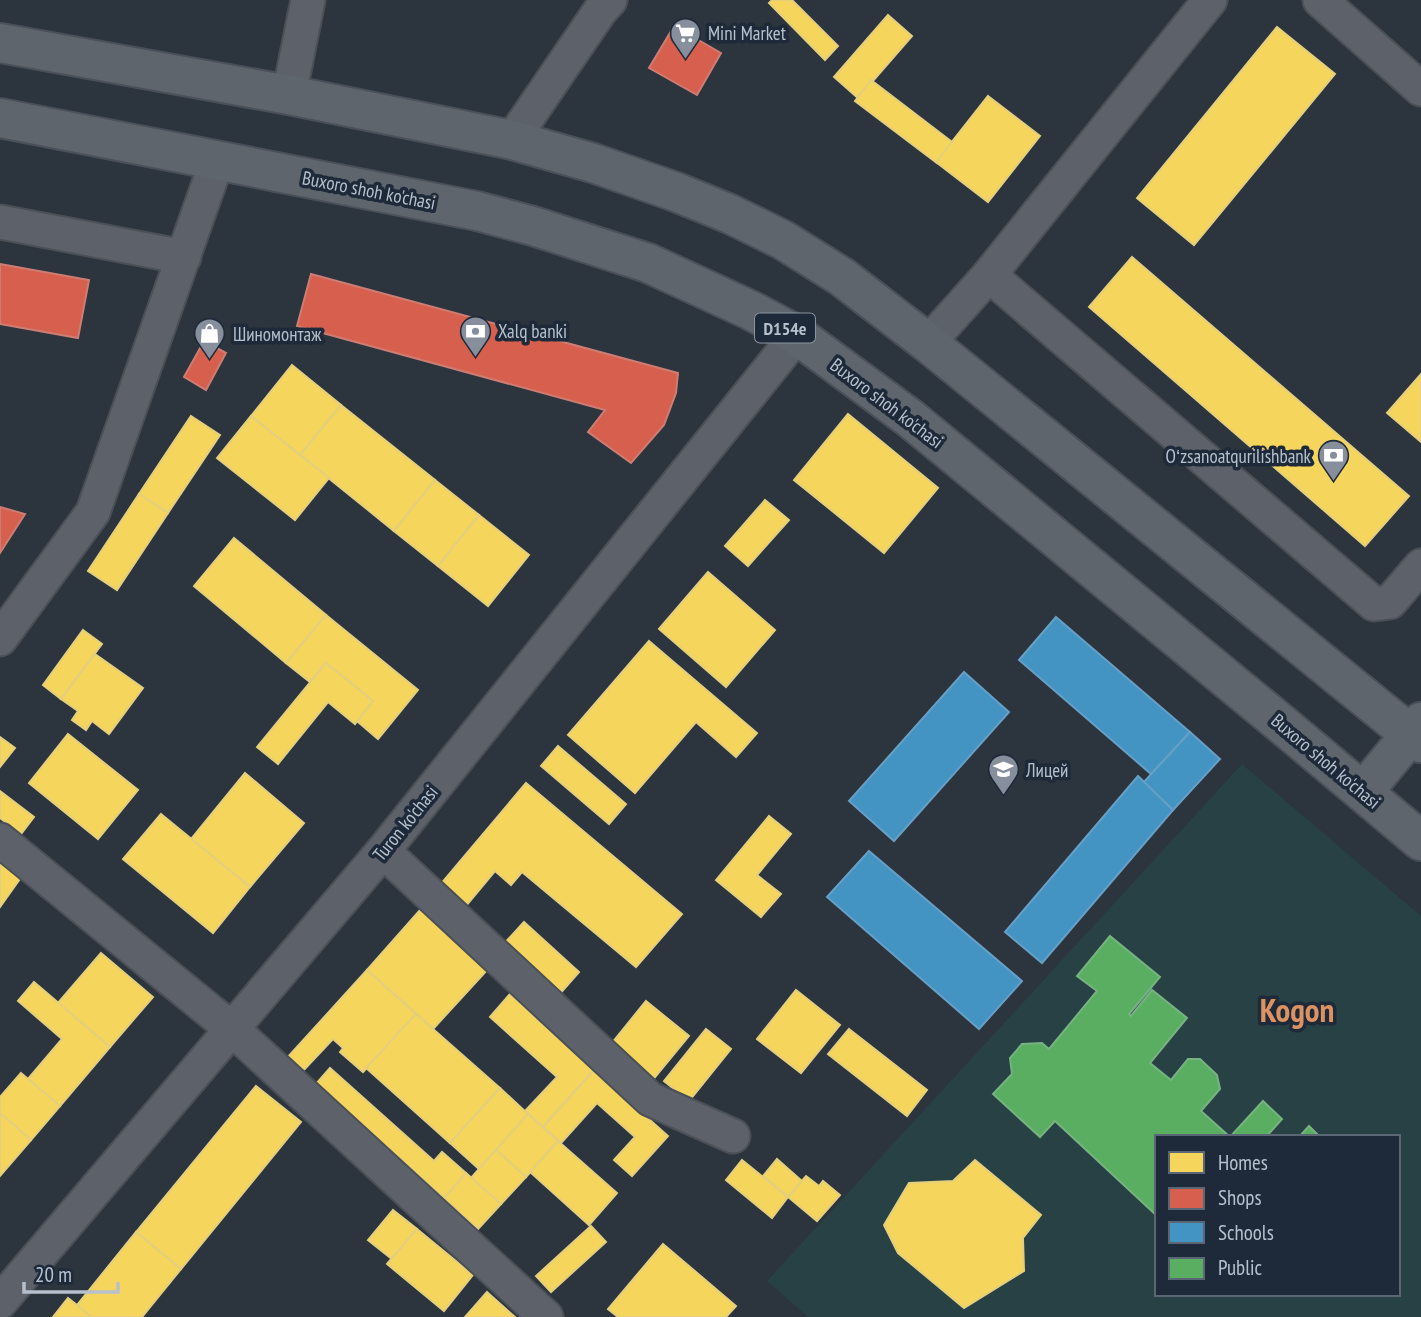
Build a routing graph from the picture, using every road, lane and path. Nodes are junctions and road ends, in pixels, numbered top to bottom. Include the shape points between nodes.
1 (308, 0) edge
2 (610, 0) edge
3 (1210, 0) edge
4 (1320, 0) edge
5 (0, 43) edge
6 (1421, 89) edge
7 (289, 95) junction
8 (0, 118) edge
9 (512, 140) junction
10 (217, 161) junction
11 (0, 222) edge
12 (184, 257) junction
13 (989, 275) junction
14 (797, 335) junction
15 (928, 343) junction
16 (1421, 566) edge
17 (0, 639) edge
18 (1417, 733) edge
19 (1363, 792) junction
20 (0, 840) edge
21 (1421, 841) edge
22 (383, 851) junction
23 (232, 1029) junction
24 (733, 1136) dead end
25 (0, 1302) edge
26 (546, 1317) edge

1 - 7 street
2 - 9 street
3 - 13 street
4 - 6 street
5 - 7 main road
7 - 9 main road
8 - 10 main road, Buxoro shoh ko'chasi / D154e
9 - 15 main road via 676,192 772,234 842,277
10 - 12 street
10 - 14 main road, Buxoro shoh ko'chasi / D154e via 533,226 648,263
11 - 12 street
12 - 17 street via 93,512
13 - 15 street
13 - 16 street via 1374,604 1390,602
14 - 19 main road, Buxoro shoh ko'chasi / D154e via 911,419
14 - 22 street, Turon ko'chasi
15 - 18 main road
18 - 19 main road
19 - 21 main road, Buxoro shoh ko'chasi / D154e
20 - 23 street
22 - 23 street, Turon ko'chasi
22 - 24 street via 650,1099
23 - 25 street, Turon ko'chasi
23 - 26 street

